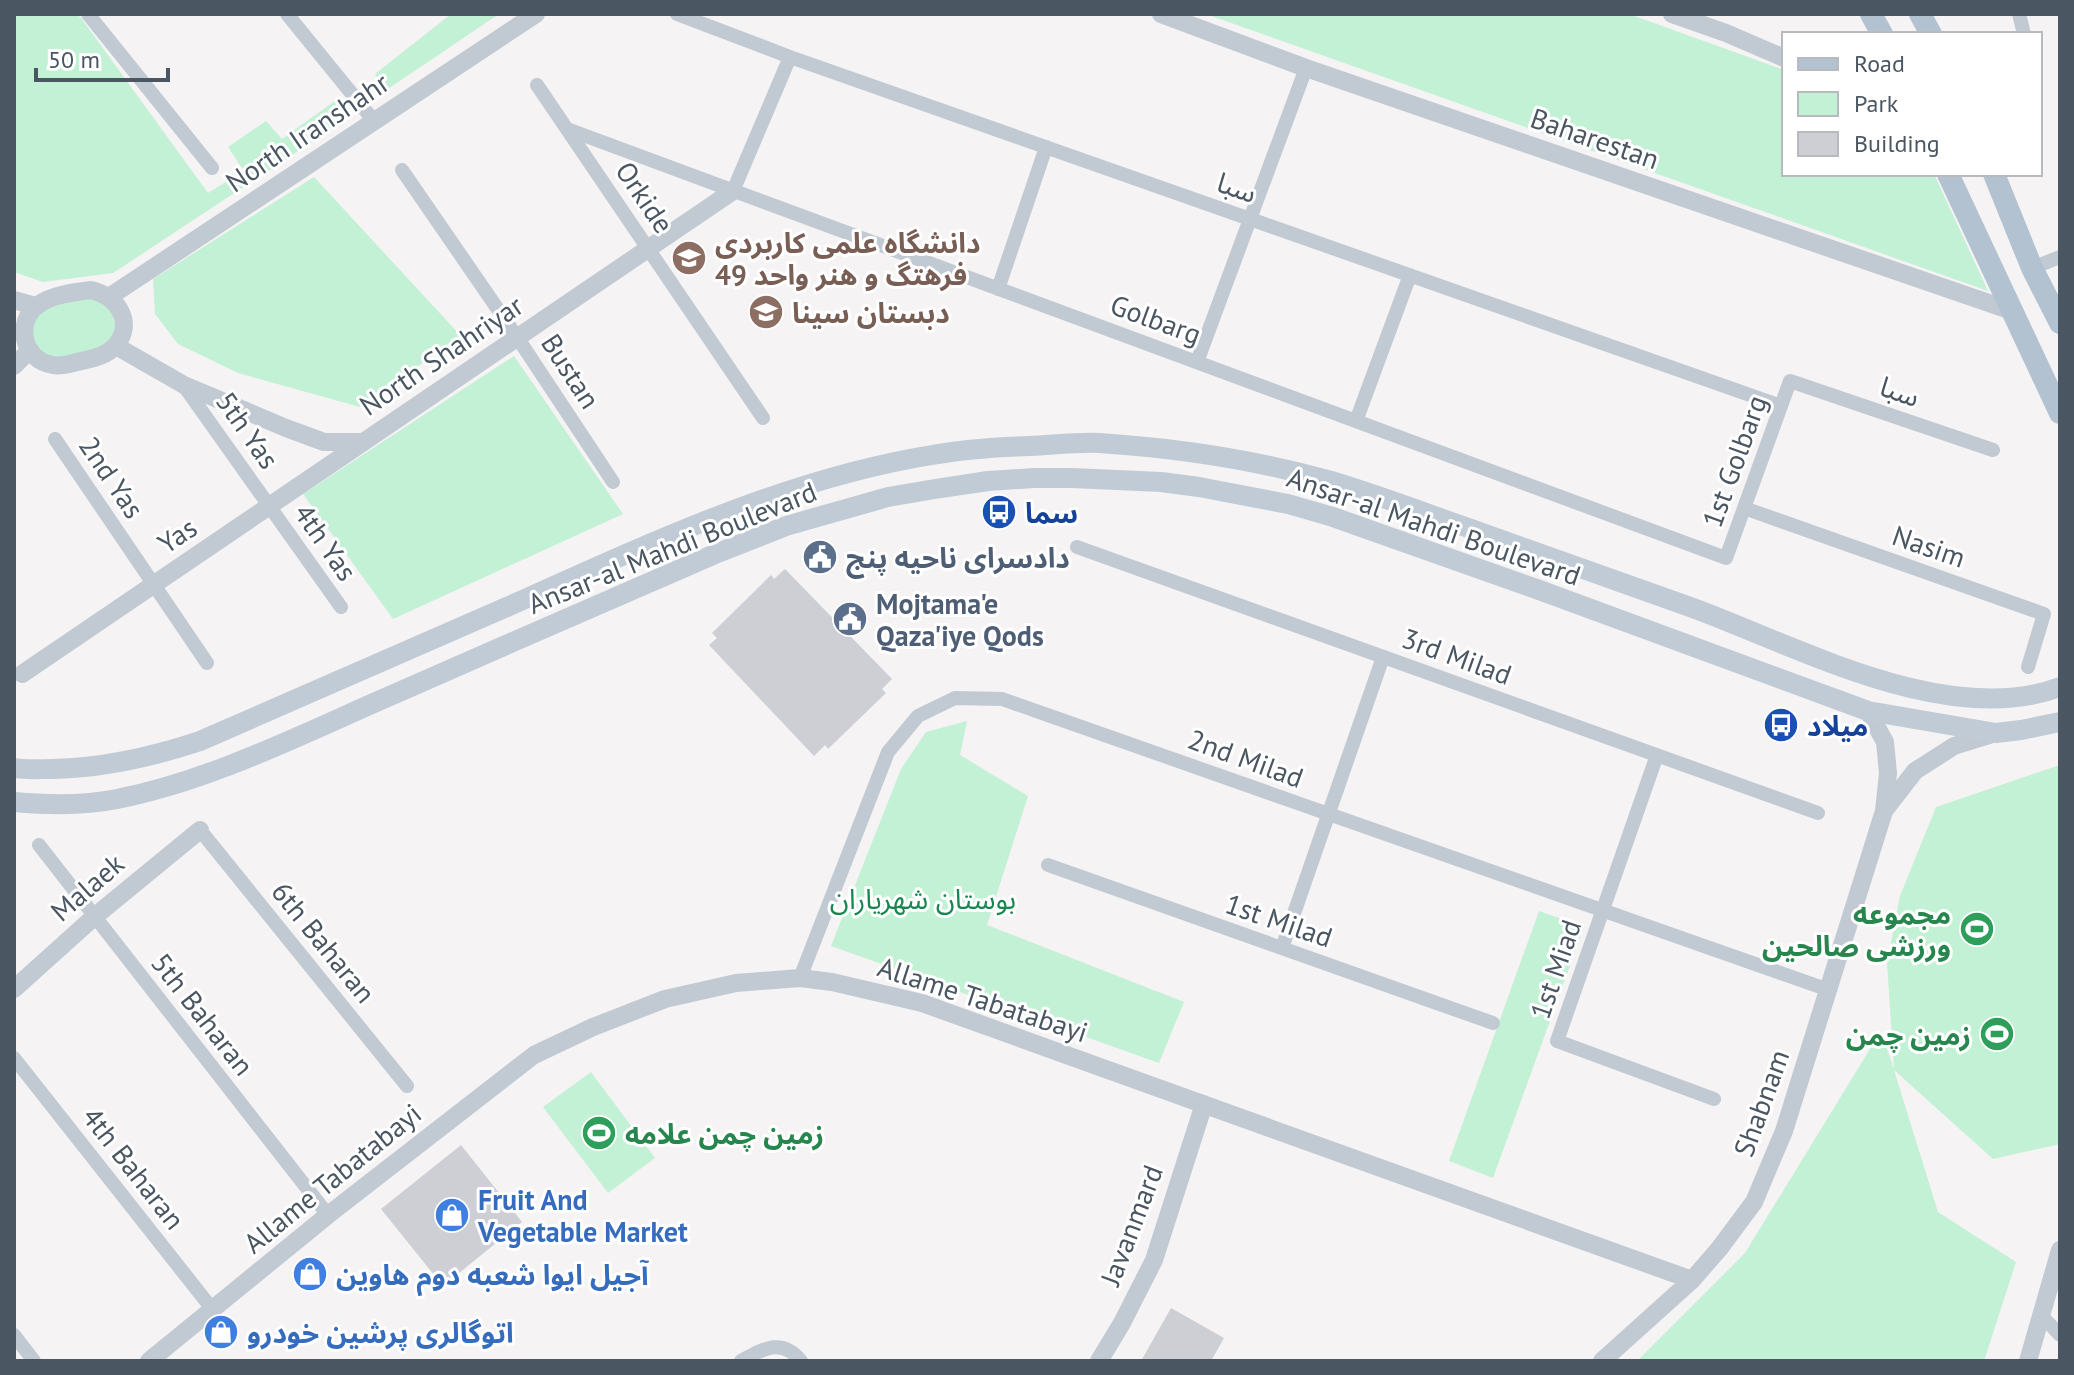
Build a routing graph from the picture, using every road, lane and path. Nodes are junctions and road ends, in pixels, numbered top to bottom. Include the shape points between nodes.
1 (88, 14) edge
2 (289, 14) edge
3 (536, 14) edge
4 (677, 14) edge
5 (1161, 14) edge
6 (1672, 14) edge
7 (1920, 14) edge
8 (1930, 32) edge
9 (1726, 33) junction
10 (1782, 49) edge
11 (790, 57) junction
12 (1782, 57) edge
13 (1306, 68) junction
14 (537, 85) dead end
15 (374, 121) junction
16 (567, 129) junction
17 (1046, 147) junction
18 (212, 168) dead end
19 (402, 170) dead end
20 (1949, 176) edge
21 (1995, 176) edge
22 (733, 191) junction
23 (1250, 219) junction
24 (648, 249) junction
25 (2060, 257) edge
26 (2032, 268) junction
27 (1410, 275) junction
28 (998, 289) junction
29 (109, 297) junction
30 (14, 300) edge
31 (35, 306) junction
32 (2012, 311) junction
33 (2060, 323) edge
34 (517, 337) junction
35 (116, 346) junction
36 (30, 350) junction
37 (1197, 362) junction
38 (14, 366) edge
39 (1790, 381) joint
40 (184, 385) junction
41 (1781, 406) junction
42 (2060, 413) edge
43 (763, 418) dead end
44 (1356, 421) junction
45 (55, 439) dead end
46 (363, 442) junction
47 (1993, 450) dead end
48 (613, 482) dead end
49 (269, 506) junction
50 (1744, 508) junction
51 (1077, 547) dead end
52 (1726, 558) joint
53 (154, 584) junction
54 (341, 607) dead end
55 (1383, 657) junction
56 (207, 663) dead end
57 (2028, 667) dead end
58 (18, 668) edge
59 (2059, 687) edge
60 (1868, 711) junction
61 (2060, 722) edge
62 (1996, 733) junction
63 (1657, 755) junction
64 (14, 768) edge
65 (14, 802) edge
66 (1884, 811) junction
67 (1818, 813) dead end
68 (1328, 815) junction
69 (200, 830) joint
70 (39, 845) dead end
71 (1048, 865) dead end
72 (1602, 912) junction
73 (94, 917) junction
74 (1282, 948) junction
75 (800, 978) junction
76 (14, 989) edge
77 (1829, 990) junction
78 (1493, 1023) dead end
79 (14, 1058) edge
80 (407, 1086) dead end
81 (1714, 1099) dead end
82 (1204, 1104) junction
83 (328, 1215) junction
84 (2060, 1250) edge
85 (1692, 1280) junction
86 (213, 1310) junction
87 (2040, 1314) junction
88 (14, 1335) edge
89 (2060, 1335) edge
90 (34, 1361) edge
91 (149, 1361) edge
92 (741, 1361) edge
93 (801, 1361) edge
94 (1099, 1361) edge
95 (1602, 1361) edge
96 (2028, 1361) edge

1 - 18 street
2 - 15 street
3 - 15 street, North Iranshahr
4 - 11 street, سبا
5 - 13 street, Baharestan
6 - 9 street
7 - 8 main road
9 - 10 street
9 - 12 street
11 - 17 street, سبا
11 - 22 street
13 - 23 street
13 - 32 street, Baharestan
14 - 16 street, Orkide
15 - 29 street, North Iranshahr
16 - 22 street, Golbarg
16 - 24 street, Orkide
17 - 23 street, سبا
17 - 28 street
19 - 34 street, Bustan
20 - 32 main road
21 - 26 main road
22 - 24 street, North Shahriyar
22 - 28 street, Golbarg
23 - 27 street, سبا
23 - 37 street
24 - 34 street, North Shahriyar
24 - 43 street, Orkide
25 - 26 street
26 - 33 main road
27 - 41 street, سبا
27 - 44 street
28 - 37 street, Golbarg
29 - 31 street via 81,291
29 - 35 street via 124,326
30 - 31 street
31 - 36 street via 25,325
32 - 42 main road
34 - 46 street, North Shahriyar
34 - 48 street, Bustan
35 - 36 street via 98,357 61,366 40,361
35 - 40 street, North Shahriyar
36 - 38 street
37 - 44 street, Golbarg
39 - 41 street, 1st Golbarg
39 - 47 street, سبا
40 - 46 street, North Shahriyar via 324,442
40 - 49 street, 5th Yas
41 - 50 street, 1st Golbarg
44 - 52 street, Golbarg
45 - 53 street, 2nd Yas
46 - 49 street, Yas
49 - 53 street, Yas
49 - 54 street, 4th Yas
50 - 52 street, 1st Golbarg
50 - 57 street, Nasim via 2044,614
51 - 55 street, 3rd Milad
53 - 56 street, 2nd Yas
53 - 58 street, Yas
55 - 63 street, 3rd Milad
55 - 68 street
59 - 64 main road, Ansar-al Mahdi Boulevard via 2002,699 1962,698 1902,686 1335,482 1259,463 1094,443 988,448 852,472 776,495 579,574 200,741 131,762 75,769
60 - 62 main road, Ansar-al Mahdi Boulevard
60 - 65 main road, Ansar-al Mahdi Boulevard via 1288,504 1161,482 1034,478 888,497 786,526 208,774 115,800
60 - 66 street via 1885,742
61 - 62 main road, Ansar-al Mahdi Boulevard
62 - 66 street via 1954,746 1915,771
63 - 67 street, 3rd Milad
63 - 72 street, 1st Miad
66 - 77 street, Shabnam
68 - 72 street, 2nd Milad
68 - 74 street
68 - 75 street, 2nd Milad via 1002,699 955,698 918,716 888,752
69 - 73 street, Malaek
69 - 80 street, 6th Baharan
70 - 73 street, 5th Baharan
71 - 74 street, 1st Milad
72 - 77 street, 2nd Milad
72 - 81 street, 1st Miad via 1557,1041
73 - 76 street, Malaek
73 - 83 street, 5th Baharan
74 - 78 street, 1st Milad
75 - 82 street, Allame Tabatabayi via 922,1003
75 - 83 street, Allame Tabatabayi via 736,983 665,999 534,1055
77 - 85 street, Shabnam via 1784,1131 1754,1202
79 - 86 street, 4th Baharan
82 - 85 street, Allame Tabatabayi
82 - 94 street, Javanmard via 1154,1260
83 - 86 street, Allame Tabatabayi
84 - 87 street
85 - 95 street, Shabnam
86 - 91 street, Allame Tabatabayi
87 - 89 street
87 - 96 street
88 - 90 street
92 - 93 street via 764,1348 781,1347 794,1351

